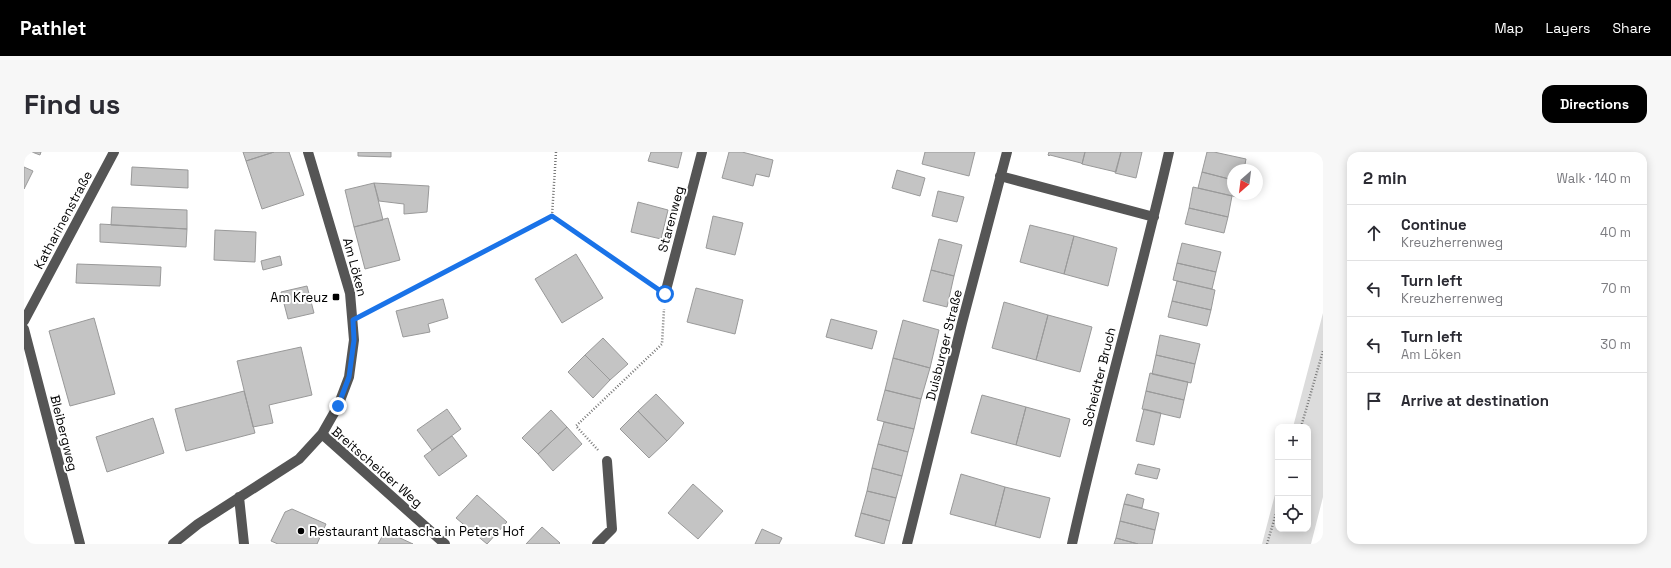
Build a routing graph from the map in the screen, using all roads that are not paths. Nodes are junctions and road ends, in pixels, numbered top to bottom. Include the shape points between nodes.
1 (114, 152) edge
2 (308, 152) edge
3 (702, 152) edge
4 (1007, 152) edge
5 (1168, 152) edge
6 (1000, 176) junction
7 (1154, 216) junction
8 (665, 294) road end
9 (24, 321) edge
10 (24, 328) edge
11 (322, 434) junction
12 (607, 460) road end
13 (239, 497) junction
14 (80, 544) edge
15 (173, 544) edge
16 (244, 544) edge
17 (445, 544) edge
18 (597, 544) edge
19 (907, 544) edge
20 (1072, 544) edge

1 - 9 street, Katharinenstraße
2 - 11 street, Am Löken via 350,293 354,340 349,377 338,406
3 - 8 street, Starenweg
4 - 6 street, Duisburger Straße
5 - 7 street, Scheidter Bruch
6 - 7 street
6 - 19 street, Duisburger Straße
7 - 20 street, Scheidter Bruch
10 - 14 street, Bleibergweg
11 - 13 street, Breitscheider Weg via 299,459
11 - 17 street, Breitscheider Weg
12 - 18 street via 612,529
13 - 15 street, Breitscheider Weg
13 - 16 street

